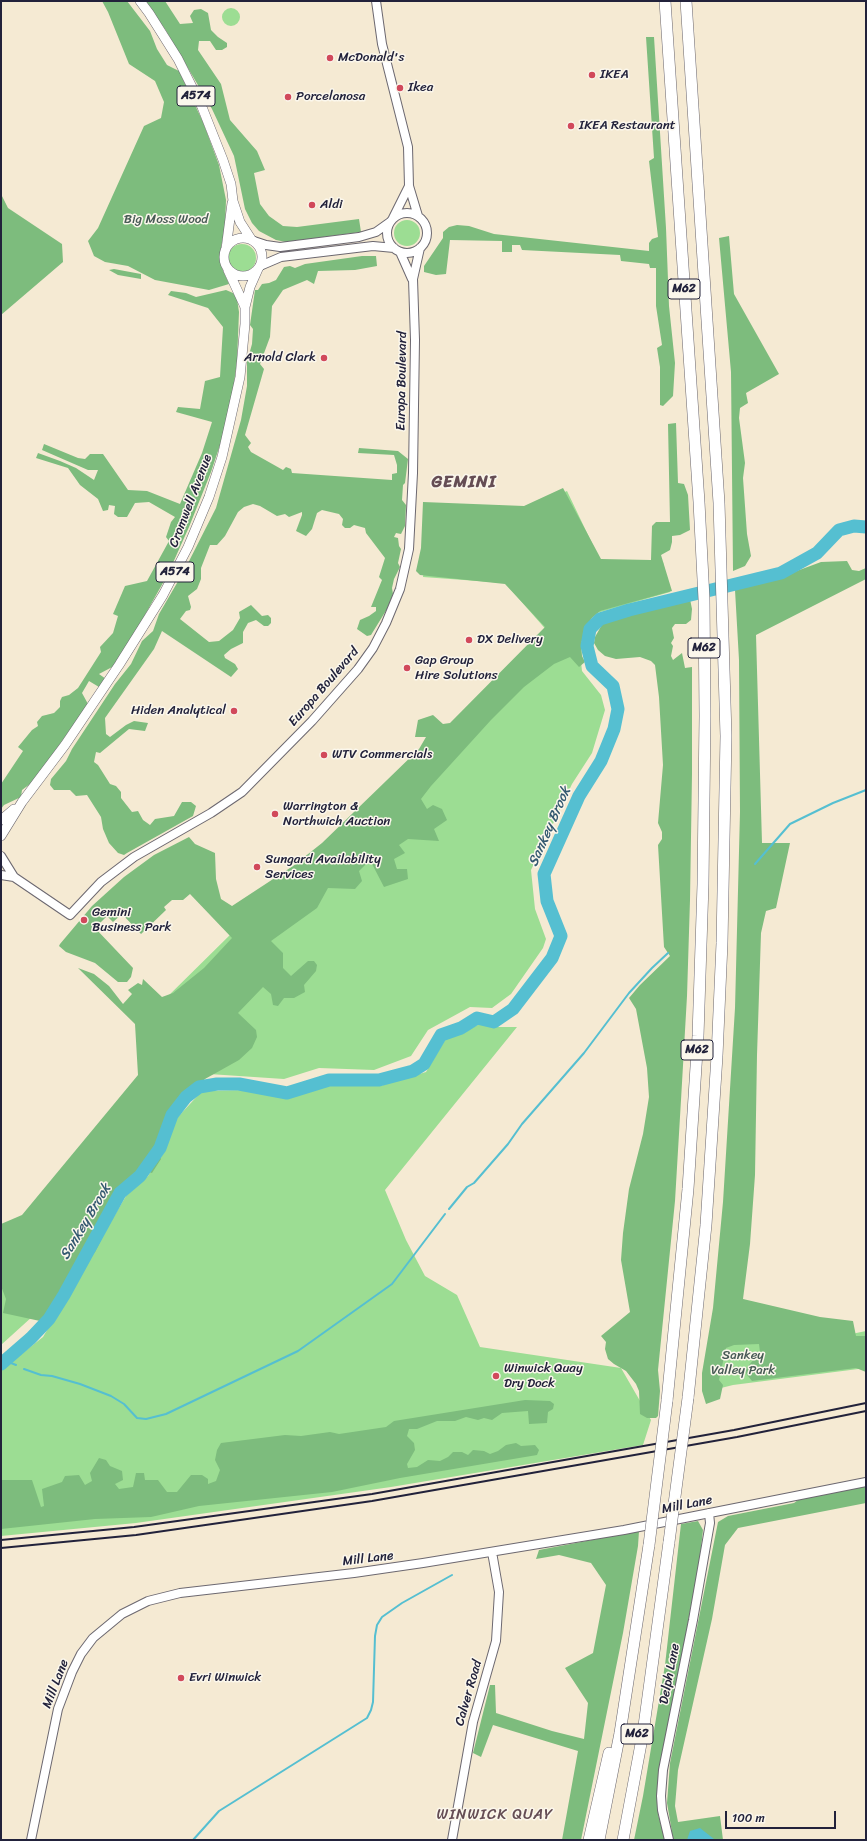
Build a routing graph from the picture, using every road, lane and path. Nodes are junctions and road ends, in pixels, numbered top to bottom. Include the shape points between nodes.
1 (140, 1) edge
2 (376, 1) edge
3 (665, 1) edge
4 (686, 1) edge
5 (409, 186) junction
6 (233, 201) junction
7 (418, 216) junction
8 (392, 220) junction
9 (252, 240) junction
10 (420, 248) junction
11 (226, 249) junction
12 (397, 250) junction
13 (226, 265) junction
14 (259, 268) junction
15 (413, 279) junction
16 (245, 307) junction
17 (22, 802) junction
18 (1, 820) edge
19 (1, 836) edge
20 (1, 856) edge
21 (1, 875) edge
22 (14, 877) junction
23 (866, 1482) edge
24 (709, 1513) junction
25 (492, 1552) junction
26 (656, 1628) junction
27 (635, 1629) junction
28 (30, 1840) edge
29 (452, 1840) edge
30 (589, 1840) edge
31 (599, 1840) edge
32 (616, 1840) edge
33 (623, 1840) edge
34 (669, 1840) edge

1 - 6 main road, A574 via 178,59 202,107 231,184
2 - 5 street via 382,44 408,148
3 - 27 highway, M62, bridge via 704,599 703,884 698,1036 688,1189 667,1401 649,1545
4 - 26 highway, M62, bridge via 719,496 726,743 722,958 706,1217 688,1398
5 - 7 street
5 - 8 street
6 - 9 main road, A574 via 240,222
6 - 11 main road, A574
7 - 8 street via 405,213
7 - 10 street via 427,232
8 - 9 street via 376,232 359,237 280,247
8 - 12 street via 388,227 388,238
9 - 11 main road via 239,238
9 - 14 main road, A574 via 261,249 262,261
10 - 12 street via 411,252
10 - 15 street, Europa Boulevard
11 - 13 main road, A574
12 - 14 street via 373,246 281,257
12 - 15 street, Europa Boulevard
13 - 14 main road via 234,274 241,276 253,274
13 - 16 main road, Cromwell Avenue / A574
14 - 16 main road, Cromwell Avenue / A574 via 250,287
15 - 22 street, Europa Boulevard via 413,480 408,549 400,589 373,648 312,721 247,787 223,806 134,856 101,882 70,915
16 - 17 main road, Cromwell Avenue / A574 via 241,370 232,418 209,497 188,547 119,665 65,745
17 - 18 main road, Cromwell Avenue / A574
17 - 19 main road, Cromwell Avenue / A574
20 - 22 street, Europa Boulevard
21 - 22 street, Europa Boulevard
23 - 24 street, Mill Lane
24 - 25 street, Mill Lane
24 - 34 street, Delph Lane via 710,1523 693,1620 663,1770 662,1810
25 - 28 street, Mill Lane via 383,1570 180,1592 148,1601 122,1614 93,1638 65,1687
25 - 29 street, Calver Road via 499,1592 496,1641 473,1722
26 - 32 highway, M62
26 - 33 highway via 643,1733
27 - 30 highway
27 - 31 highway, M62 via 620,1733

